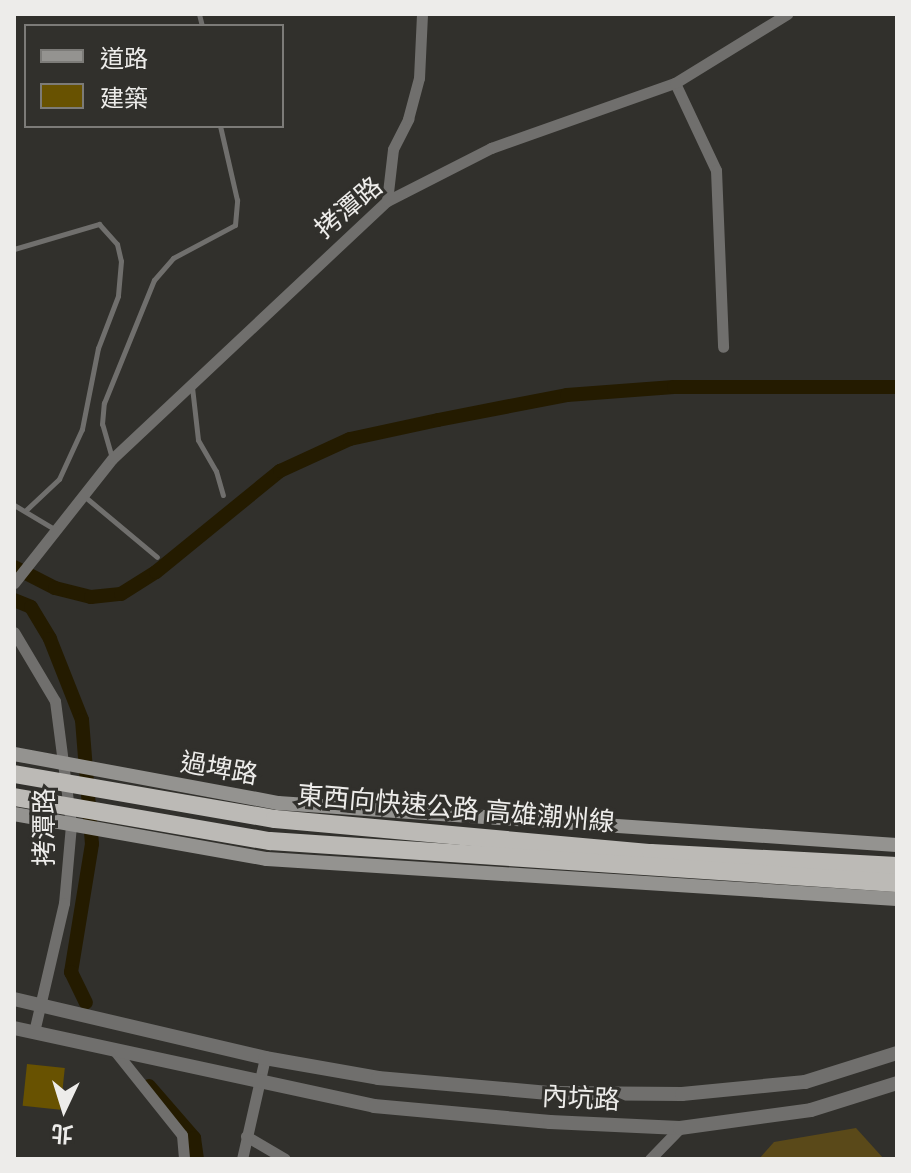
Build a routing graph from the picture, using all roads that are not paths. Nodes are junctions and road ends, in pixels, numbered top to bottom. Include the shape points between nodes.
1 (422, 14) edge
2 (787, 14) edge
3 (675, 83) junction
4 (220, 128) edge
5 (387, 201) junction
6 (14, 249) edge
7 (723, 347) dead end
8 (192, 384) junction
9 (112, 459) junction
10 (223, 495) dead end
11 (84, 496) junction
12 (14, 505) edge
13 (26, 510) junction
14 (57, 530) junction
15 (157, 557) dead end
16 (14, 583) edge
17 (14, 632) edge
18 (14, 754) edge
19 (70, 767) junction
20 (14, 774) edge
21 (14, 797) edge
22 (14, 814) edge
23 (75, 826) junction
24 (897, 845) edge
25 (897, 866) edge
26 (897, 883) edge
27 (897, 899) edge
28 (14, 999) edge
29 (41, 1005) junction
30 (14, 1028) edge
31 (34, 1032) junction
32 (115, 1051) junction
33 (897, 1053) edge
34 (265, 1058) junction
35 (897, 1083) edge
36 (260, 1085) junction
37 (680, 1128) junction
38 (246, 1136) junction
39 (184, 1159) edge
40 (242, 1159) edge
41 (285, 1159) edge
42 (650, 1159) edge

1 - 5 street via 419,78 393,149
2 - 3 street, 拷潭路
3 - 5 street, 拷潭路 via 491,148
3 - 7 street via 716,170
4 - 9 lane via 237,200 235,225 173,258 154,280 104,403 102,424
5 - 8 street, 拷潭路
6 - 13 lane via 99,224 117,244 121,261 118,296 98,348 82,429 59,479
8 - 9 street, 拷潭路
8 - 10 lane via 198,440
9 - 11 street, 拷潭路
11 - 14 street, 拷潭路
11 - 15 lane
12 - 13 lane
13 - 14 lane
14 - 16 street, 拷潭路
17 - 19 street, 拷潭路 via 55,701
18 - 19 main road, 過埤路
19 - 23 street, 拷潭路
19 - 24 main road, 過埤路 via 278,803
20 - 25 highway, 東西向快速公路 高雄潮州線 via 275,819 651,853
21 - 26 highway, 東西向快速公路 高雄潮州線 via 270,841
22 - 23 main road
23 - 27 main road via 267,859
23 - 29 street, 拷潭路
28 - 29 street, 內坑路
29 - 31 street, 拷潭路
29 - 34 street, 內坑路
30 - 31 street, 內坑路
31 - 32 street, 內坑路
32 - 36 street, 內坑路
32 - 39 street via 182,1135
33 - 34 street, 內坑路 via 805,1082 682,1094 551,1093 378,1078
34 - 36 street
35 - 37 street, 內坑路 via 811,1110
36 - 37 street, 內坑路 via 374,1106
36 - 38 street
37 - 42 street
38 - 40 street
38 - 41 street

